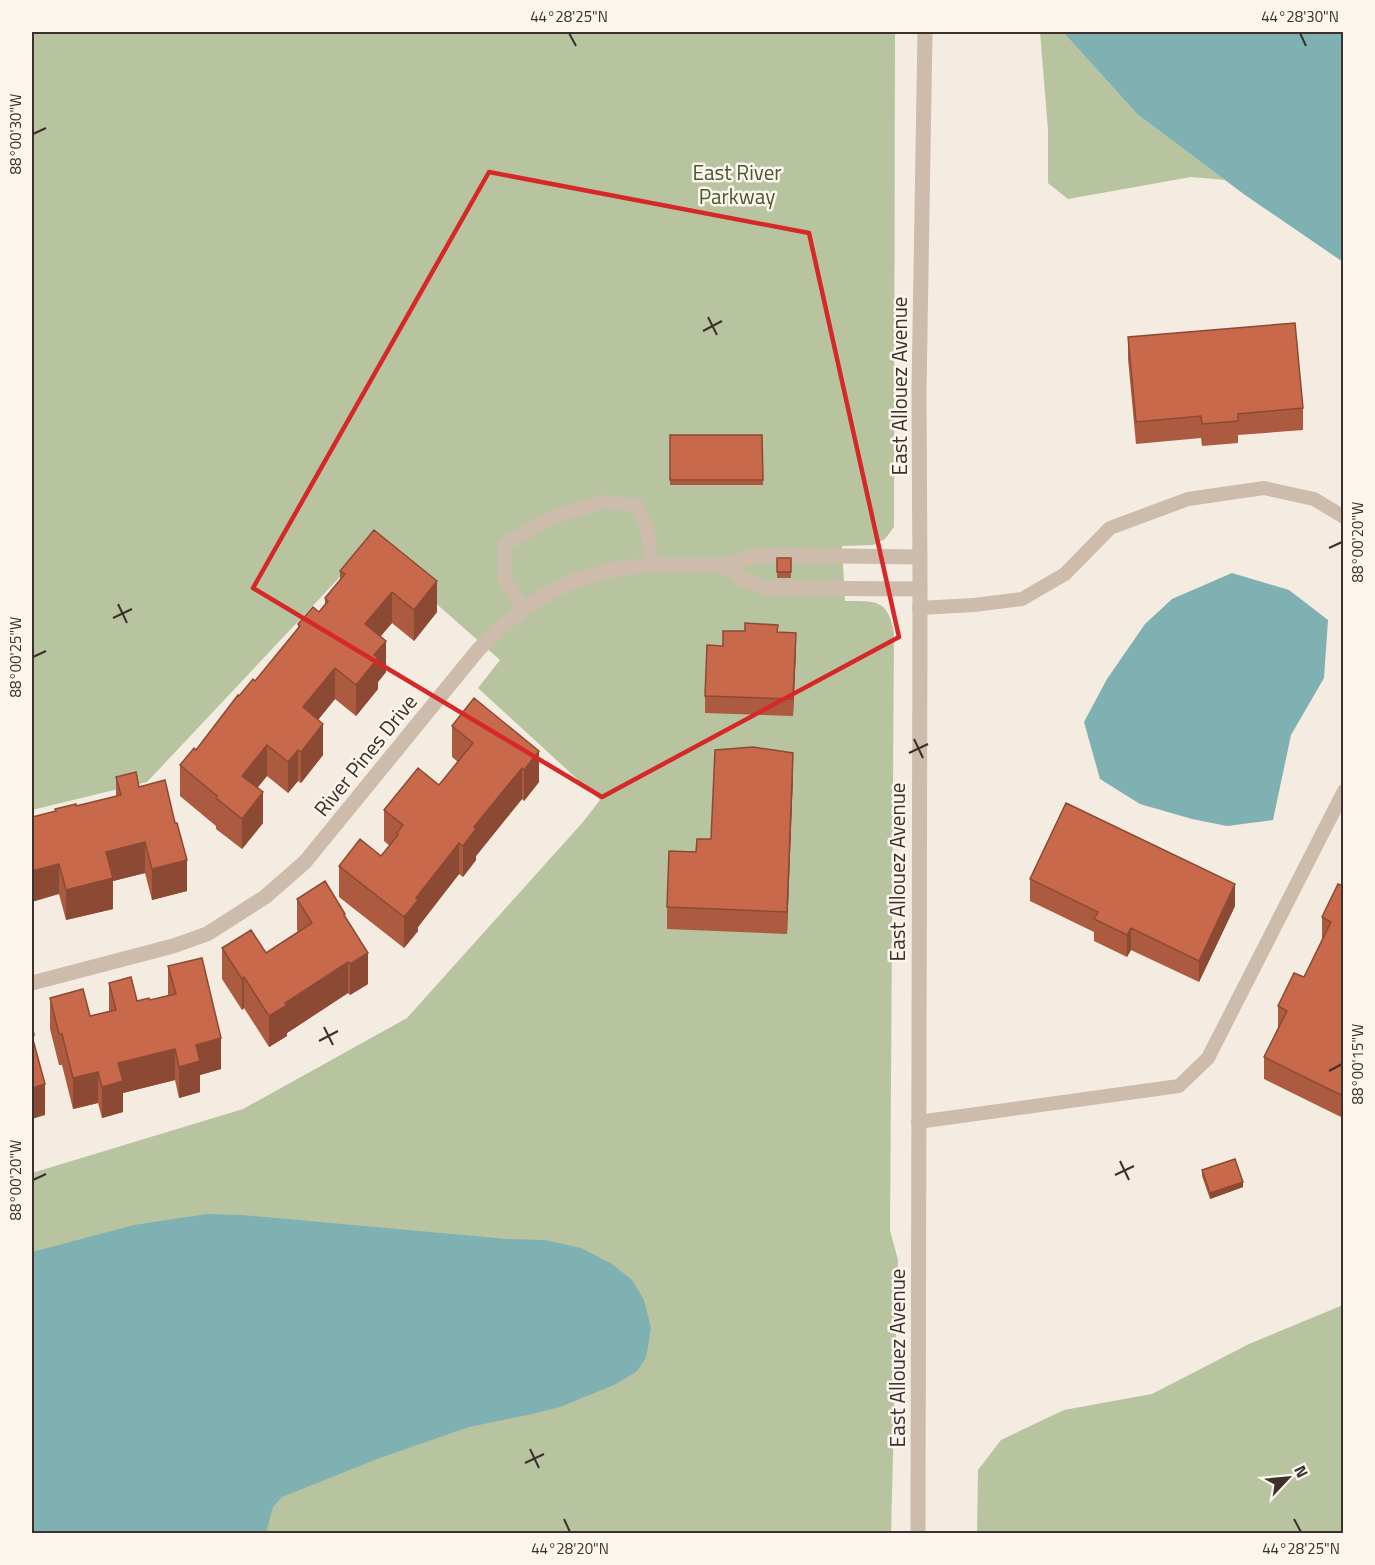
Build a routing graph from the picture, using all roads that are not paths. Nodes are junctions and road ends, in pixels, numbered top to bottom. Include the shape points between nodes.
1 (925, 32) edge
2 (1344, 516) edge
3 (920, 556) junction
4 (652, 565) junction
5 (724, 565) junction
6 (920, 589) junction
7 (920, 608) junction
8 (524, 609) junction
9 (1344, 791) edge
10 (32, 983) edge
11 (918, 1122) junction
12 (918, 1533) edge

1 - 3 street, East Allouez Avenue
2 - 7 lane via 1314,499 1264,488 1188,499 1110,528 1065,574 1022,599
3 - 5 street, River Pines Drive via 759,555
3 - 6 street, East Allouez Avenue
4 - 5 street, River Pines Drive
4 - 8 street, River Pines Drive via 615,569 576,580
4 - 8 lane via 647,527 636,505 602,502 552,517 505,544 505,580
5 - 6 street via 742,579 765,588
6 - 7 street, East Allouez Avenue
7 - 11 street, East Allouez Avenue
8 - 10 street, River Pines Drive via 478,650 304,862 265,897 207,934
9 - 11 lane via 1208,1058 1179,1086
11 - 12 street, East Allouez Avenue

